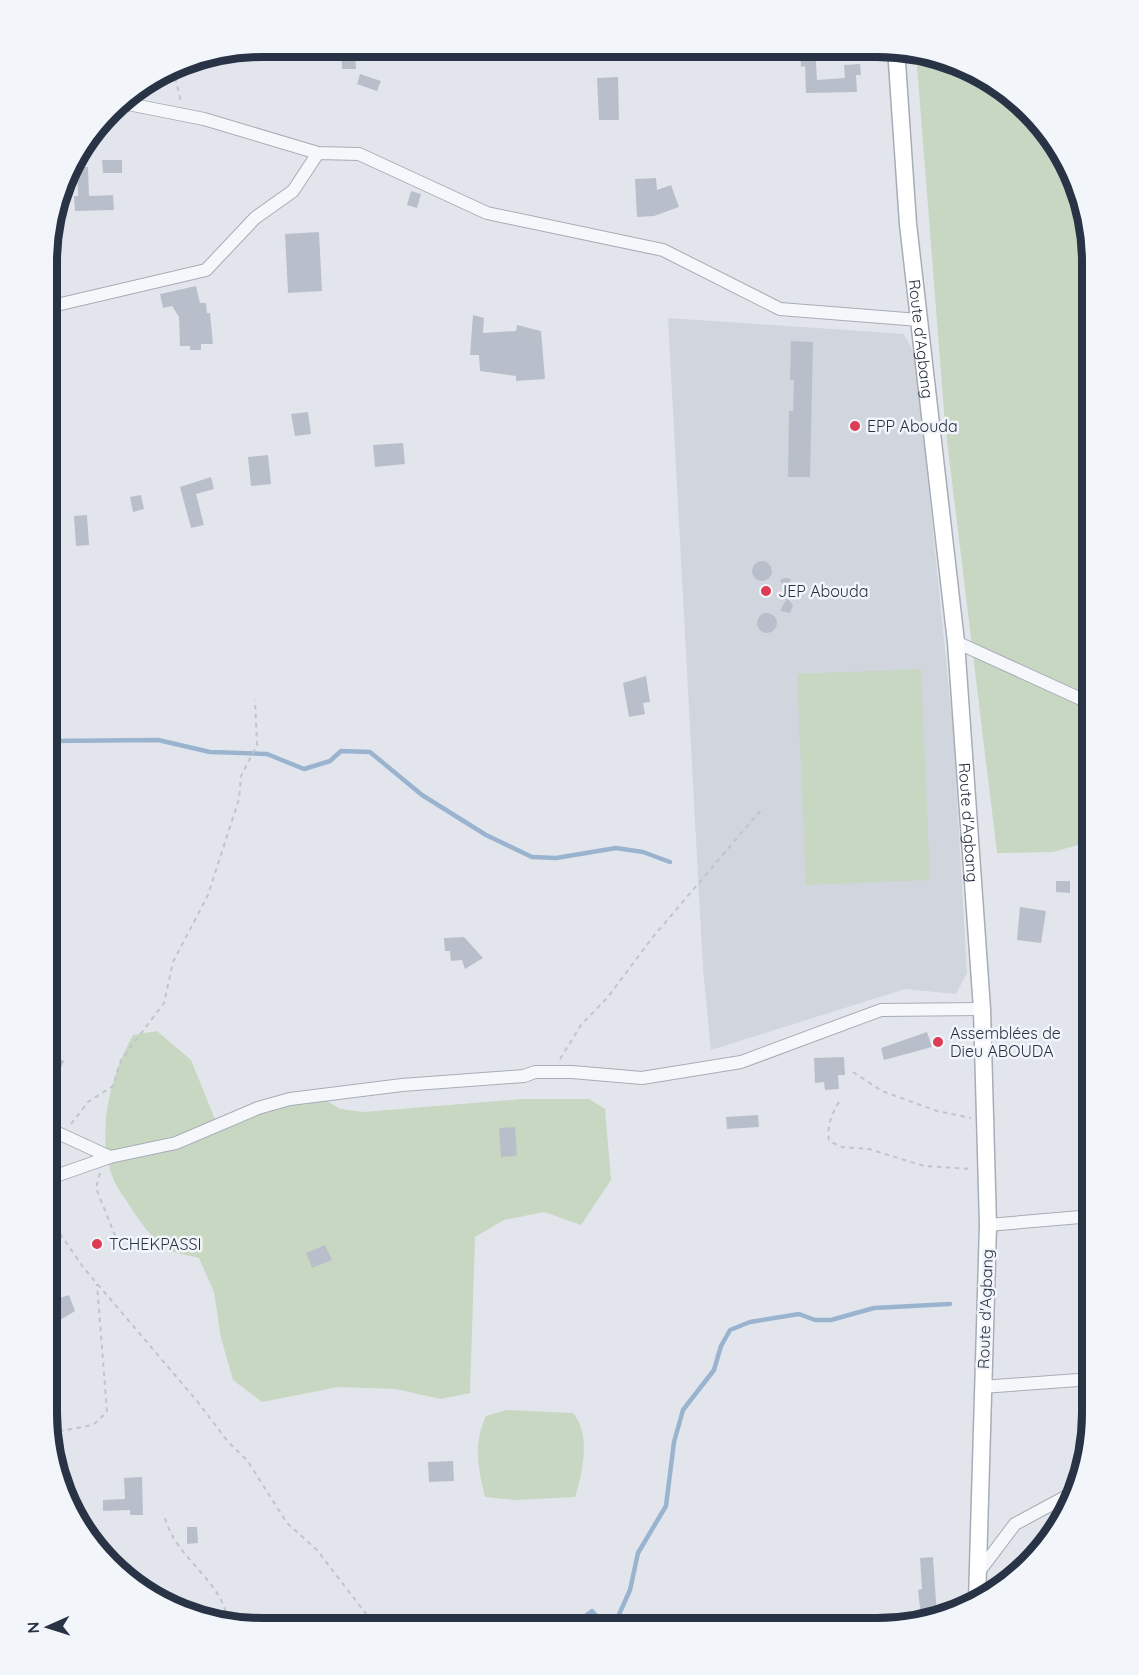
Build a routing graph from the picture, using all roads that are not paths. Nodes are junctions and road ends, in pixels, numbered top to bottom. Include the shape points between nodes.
1 (897, 58) edge
2 (132, 104) edge
3 (318, 153) junction
4 (57, 305) edge
5 (919, 320) junction
6 (956, 642) junction
7 (1082, 699) edge
8 (982, 1009) junction
9 (57, 1133) edge
10 (106, 1160) junction
11 (57, 1176) edge
12 (1082, 1217) edge
13 (988, 1225) junction
14 (1082, 1380) edge
15 (982, 1387) junction
16 (1063, 1498) edge
17 (978, 1574) junction
18 (977, 1591) edge

1 - 5 main road, Route d'Agbang
2 - 3 street via 184,114
3 - 4 street via 293,191 255,218 206,270
3 - 5 street via 359,154 487,213 663,250 780,309
5 - 6 main road, Route d'Agbang
6 - 7 street
6 - 8 main road, Route d'Agbang
8 - 10 street via 881,1010 741,1062 642,1078 535,1072 290,1099 258,1108 176,1143
8 - 13 main road, Route d'Agbang
9 - 10 street
10 - 11 street
12 - 13 street
13 - 15 main road, Route d'Agbang
14 - 15 street
15 - 17 main road, Route d'Agbang
16 - 17 street via 1015,1524
17 - 18 main road, Route d'Agbang

